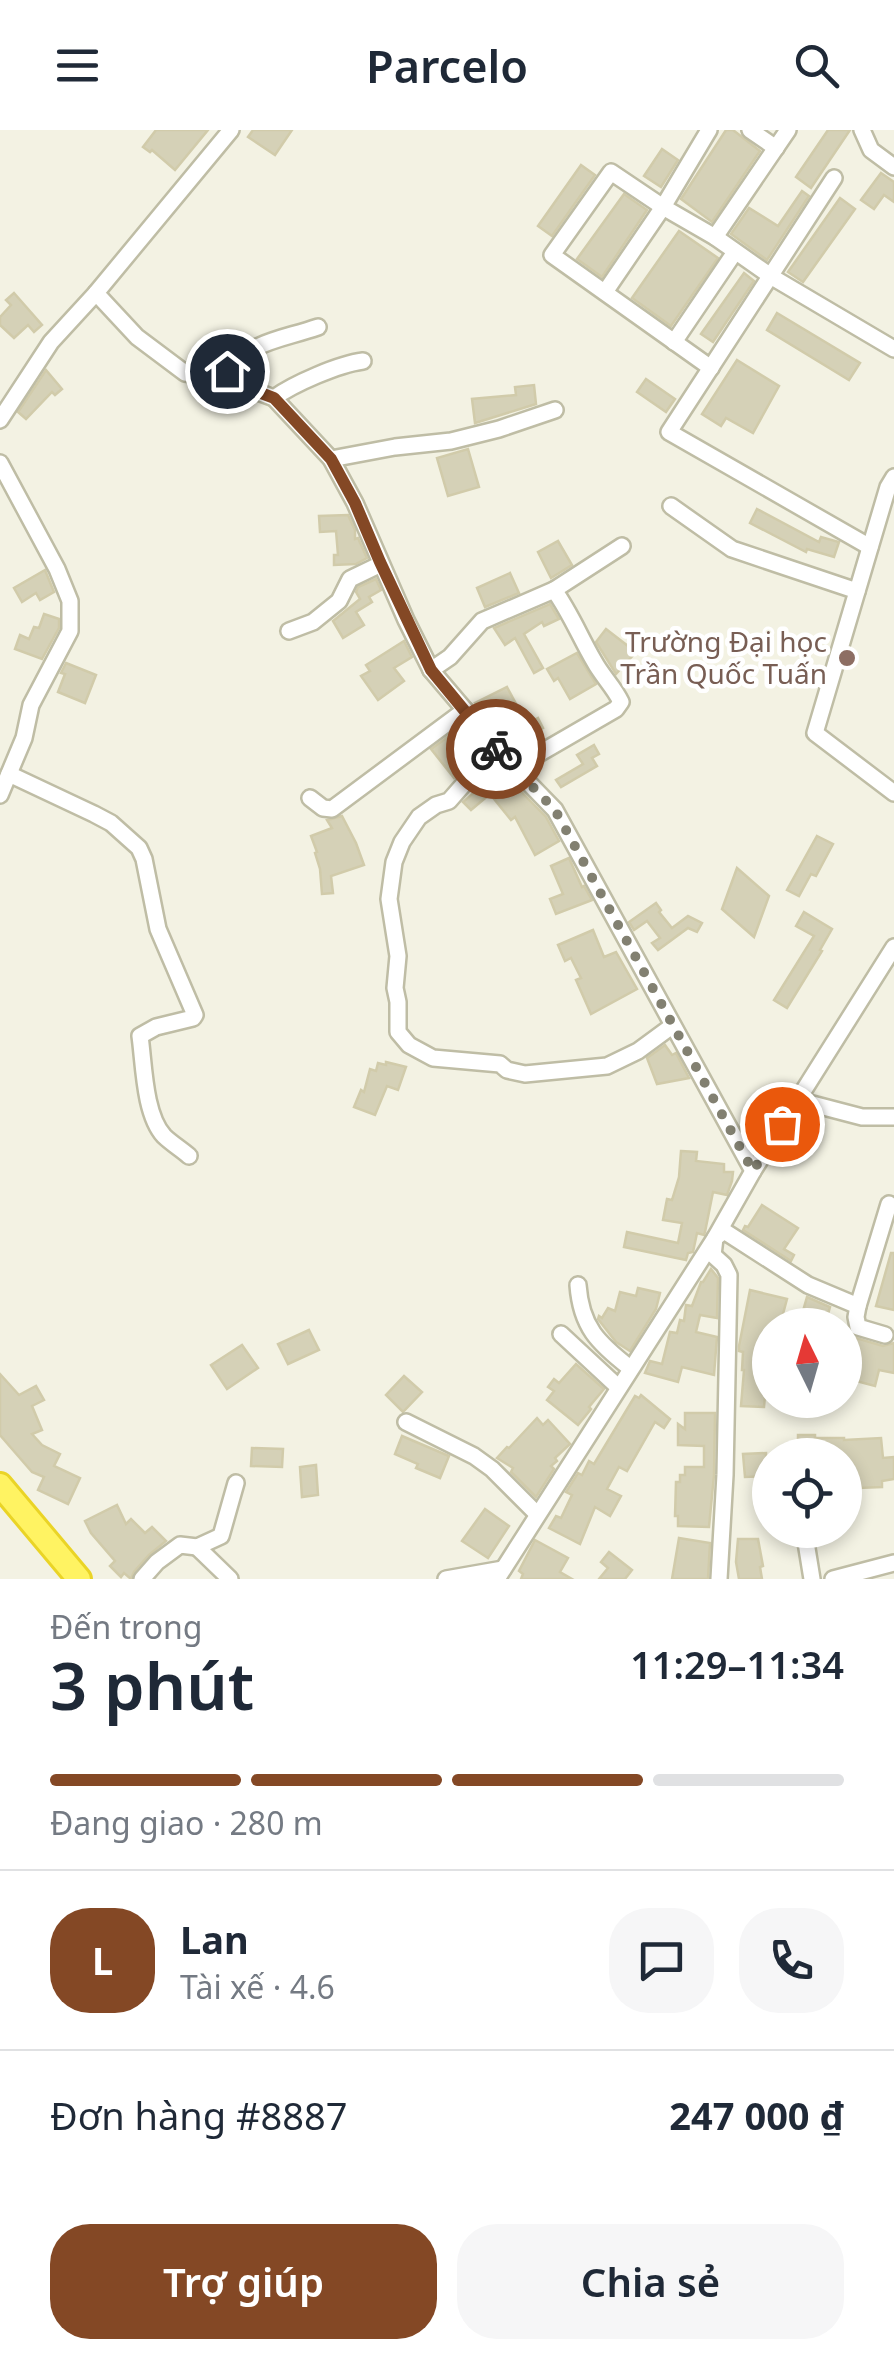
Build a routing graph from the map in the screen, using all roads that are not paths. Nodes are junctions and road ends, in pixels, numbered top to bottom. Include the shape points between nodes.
1 (710, 130) edge
2 (750, 130) edge
3 (788, 130) edge
4 (862, 130) edge
5 (229, 131) edge
6 (776, 148) junction
7 (894, 167) edge
8 (834, 178) dead end
9 (663, 207) junction
10 (715, 237) junction
11 (736, 252) junction
12 (772, 276) junction
13 (605, 292) junction
14 (96, 293) junction
15 (318, 328) dead end
16 (674, 342) junction
17 (894, 349) edge
18 (362, 361) dead end
19 (711, 368) junction
20 (221, 378) junction
21 (274, 398) junction
22 (554, 410) dead end
23 (0, 420) edge
24 (331, 459) junction
25 (0, 463) edge
26 (894, 477) edge
27 (671, 506) dead end
28 (622, 546) dead end
29 (870, 547) junction
30 (381, 564) junction
31 (554, 590) junction
32 (857, 590) junction
33 (288, 631) dead end
34 (431, 670) junction
35 (465, 710) junction
36 (502, 754) junction
37 (516, 767) junction
38 (9, 774) junction
39 (894, 793) edge
40 (0, 795) edge
41 (310, 798) dead end
42 (894, 947) edge
43 (672, 1026) junction
44 (797, 1100) junction
45 (894, 1116) edge
46 (189, 1156) dead end
47 (753, 1171) junction
48 (889, 1204) dead end
49 (714, 1238) junction
50 (578, 1285) dead end
51 (858, 1306) junction
52 (562, 1334) dead end
53 (885, 1335) dead end
54 (630, 1368) junction
55 (618, 1387) junction
56 (406, 1422) dead end
57 (236, 1483) dead end
58 (0, 1485) edge
59 (537, 1514) junction
60 (197, 1547) junction
61 (807, 1548) edge
62 (894, 1563) edge
63 (500, 1574) edge
64 (80, 1579) edge
65 (142, 1579) edge
66 (230, 1579) edge
67 (446, 1579) edge
68 (719, 1579) edge
69 (812, 1579) edge
70 (833, 1579) edge

1 - 9 street
2 - 6 street
3 - 6 street
4 - 7 street via 871,150
5 - 14 street
6 - 10 street
8 - 12 street
9 - 10 street
9 - 13 street
9 - 13 street via 611,172 552,255
10 - 11 street
11 - 12 street
11 - 16 street
12 - 17 street
12 - 19 street
13 - 16 street
14 - 20 street via 185,373
14 - 23 street via 51,342
15 - 20 street via 256,347
16 - 19 street
18 - 21 street
19 - 29 street via 669,432
20 - 21 street
21 - 24 street
22 - 24 street via 451,442
24 - 30 street
25 - 38 street via 70,600 70,631 31,705
26 - 29 street
27 - 32 street via 732,549
28 - 31 street
29 - 32 street
30 - 33 street via 350,579 342,598 314,622
30 - 34 street
31 - 34 street via 482,622
31 - 37 street via 620,705
32 - 39 street via 814,734
34 - 35 street
35 - 36 street
35 - 41 street via 332,809
36 - 37 street
36 - 43 street via 420,817 394,862 389,899 398,956 398,1032 432,1058 500,1064 524,1074 607,1066
37 - 43 street via 555,810
38 - 40 street
38 - 46 street via 110,823 144,860 158,928 195,1015 140,1036 148,1099 163,1135
42 - 44 street
43 - 47 street
44 - 45 street via 862,1118
44 - 47 street
47 - 49 street
48 - 51 street
49 - 51 street via 724,1231 808,1285
49 - 54 street
49 - 68 street via 713,1255 724,1264 730,1291
50 - 54 street via 589,1329
51 - 53 street via 858,1327
52 - 55 street
54 - 55 street
55 - 59 street
56 - 59 street via 474,1456
57 - 60 street via 221,1536
58 - 64 highway
59 - 63 street
60 - 65 street via 180,1545
60 - 66 street
61 - 69 street
62 - 70 street
63 - 67 street

